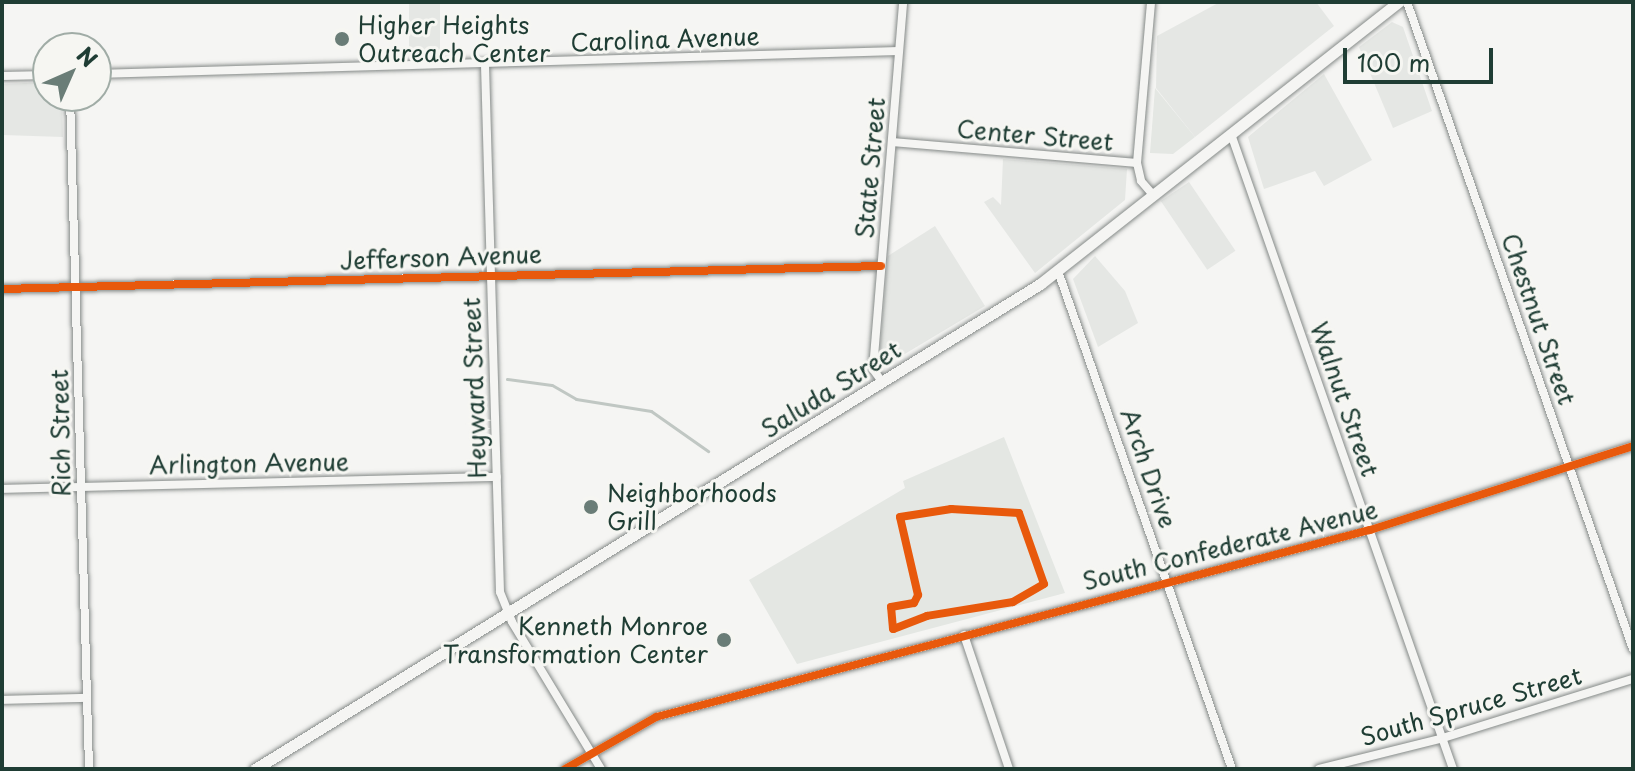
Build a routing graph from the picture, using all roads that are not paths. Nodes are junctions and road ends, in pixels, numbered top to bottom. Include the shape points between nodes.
1 (903, 2) edge
2 (1151, 2) edge
3 (1399, 2) edge
4 (1407, 2) edge
5 (899, 51) junction
6 (485, 65) junction
7 (112, 74) edge
8 (32, 75) edge
9 (2, 76) edge
10 (71, 112) edge
11 (1231, 134) junction
12 (892, 142) junction
13 (1137, 163) junction
14 (1154, 196) junction
15 (881, 266) junction
16 (1058, 271) junction
17 (491, 276) junction
18 (77, 287) junction
19 (2, 289) edge
20 (883, 383) junction
21 (1633, 446) edge
22 (1570, 468) junction
23 (497, 477) junction
24 (81, 487) junction
25 (2, 489) edge
26 (1370, 530) junction
27 (1167, 581) junction
28 (508, 613) junction
29 (964, 635) junction
30 (1633, 649) edge
31 (1633, 679) edge
32 (86, 698) junction
33 (2, 700) edge
34 (1443, 738) junction
35 (593, 751) junction
36 (89, 769) edge
37 (255, 769) edge
38 (565, 769) edge
39 (601, 769) edge
40 (1009, 769) edge
41 (1232, 769) edge
42 (1319, 769) edge
43 (1453, 769) edge

1 - 5 street, State Street
2 - 13 street
3 - 11 main road, Saluda Street
4 - 22 street, Chestnut Street
5 - 6 street, Carolina Avenue
5 - 12 street, State Street
6 - 7 street, Carolina Avenue
6 - 17 street, Heyward Street
8 - 9 street
10 - 18 street, Rich Street
11 - 14 main road, Saluda Street
11 - 26 street, Walnut Street
12 - 13 street, Center Street
12 - 15 street, State Street
13 - 14 street, Center Street via 1141,181
14 - 16 main road, Saluda Street
15 - 17 street, Jefferson Avenue
15 - 20 street, State Street via 873,369
16 - 20 main road, Saluda Street
16 - 27 street, Arch Drive
17 - 18 street, Jefferson Avenue
17 - 23 street, Heyward Street
18 - 19 street, Jefferson Avenue
18 - 24 street, Rich Street
20 - 28 main road, Saluda Street
21 - 22 street, South Confederate Avenue
22 - 26 street, South Confederate Avenue
22 - 30 street, Chestnut Street
23 - 24 street, Arlington Avenue
23 - 28 street, Heyward Street via 500,592
24 - 25 street, Arlington Avenue
24 - 32 street, Rich Street
26 - 27 street, South Confederate Avenue
26 - 34 street, Walnut Street
27 - 29 street, South Confederate Avenue
27 - 41 street, Arch Drive
28 - 35 street, Heyward Street
28 - 37 main road, Saluda Street
29 - 35 street, South Confederate Avenue via 656,717
29 - 40 street
31 - 34 street, South Spruce Street
32 - 33 street
32 - 36 street, Rich Street
34 - 42 street, South Spruce Street
34 - 43 street, Walnut Street
35 - 38 street, South Confederate Avenue
35 - 39 street, Heyward Street

